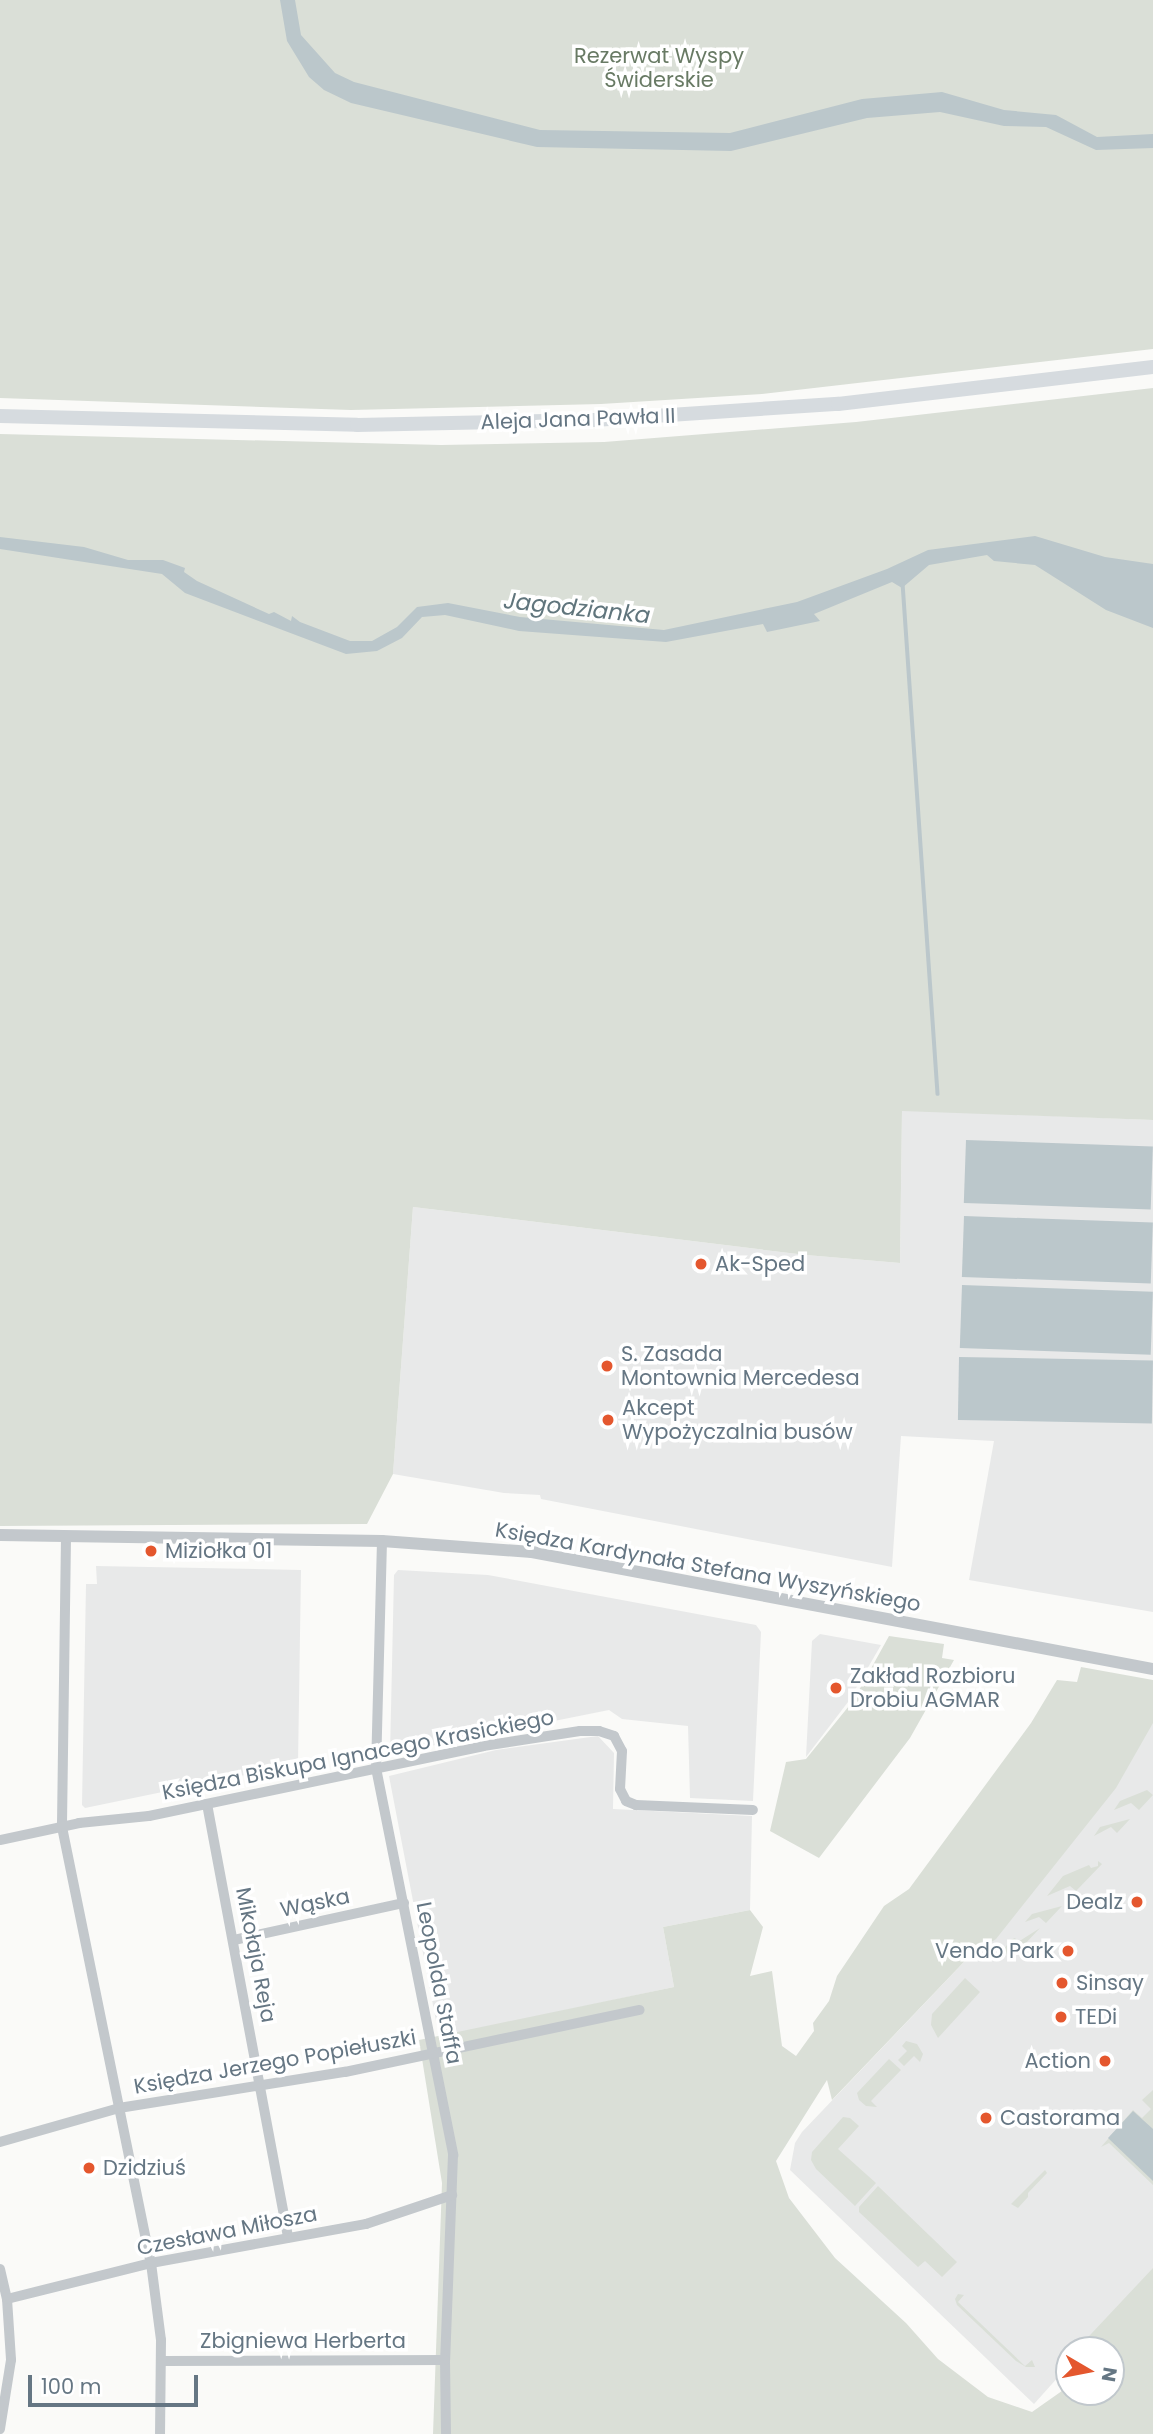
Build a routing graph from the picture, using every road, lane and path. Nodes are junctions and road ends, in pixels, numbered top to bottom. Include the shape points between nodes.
1 (1153, 367) edge
2 (0, 416) edge
3 (0, 1535) edge
4 (66, 1536) junction
5 (382, 1541) junction
6 (1153, 1669) edge
7 (376, 1768) junction
8 (207, 1804) junction
9 (753, 1810) dead end
10 (62, 1827) junction
11 (0, 1840) edge
12 (404, 1903) junction
13 (233, 1940) junction
14 (640, 2010) dead end
15 (433, 2054) junction
16 (261, 2085) junction
17 (119, 2108) junction
18 (0, 2142) edge
19 (452, 2195) junction
20 (288, 2238) junction
21 (151, 2263) junction
22 (0, 2269) edge
23 (7, 2299) junction
24 (445, 2360) junction
25 (162, 2361) junction
26 (0, 2429) edge
27 (160, 2434) edge
28 (446, 2434) edge

1 - 2 main road, Aleja Jana Pawła II via 838,404 594,421 357,425
3 - 4 street, Księdza Kardynała Stefana Wyszyńskiego
4 - 5 street, Księdza Kardynała Stefana Wyszyńskiego
4 - 10 street
5 - 6 street, Księdza Kardynała Stefana Wyszyńskiego via 532,1552
5 - 7 street, Leopolda Staffa
7 - 8 street, Księdza Biskupa Ignacego Krasickiego
7 - 9 street, Księdza Biskupa Ignacego Krasickiego via 536,1737 599,1731 614,1736 622,1751 621,1789 626,1801
7 - 12 street, Leopolda Staffa
8 - 10 street, Księdza Biskupa Ignacego Krasickiego
8 - 13 street, Mikołaja Reja
10 - 11 street, Księdza Biskupa Ignacego Krasickiego
10 - 17 street
12 - 13 street, Wąska
12 - 15 street, Leopolda Staffa
13 - 16 street, Mikołaja Reja
14 - 15 street, Księdza Jerzego Popiełuszki
15 - 16 street, Księdza Jerzego Popiełuszki
15 - 19 street, Leopolda Staffa via 453,2155
16 - 17 street, Księdza Jerzego Popiełuszki
16 - 20 street, Mikołaja Reja
17 - 18 street, Księdza Jerzego Popiełuszki
17 - 21 street
19 - 20 street, Czesława Miłosza via 366,2224
19 - 24 street, Leopolda Staffa
20 - 21 street, Czesława Miłosza
21 - 23 street, Czesława Miłosza
21 - 25 street
22 - 23 street
23 - 26 street via 11,2360
24 - 25 street, Zbigniewa Herberta
24 - 28 street, Leopolda Staffa
25 - 27 street

